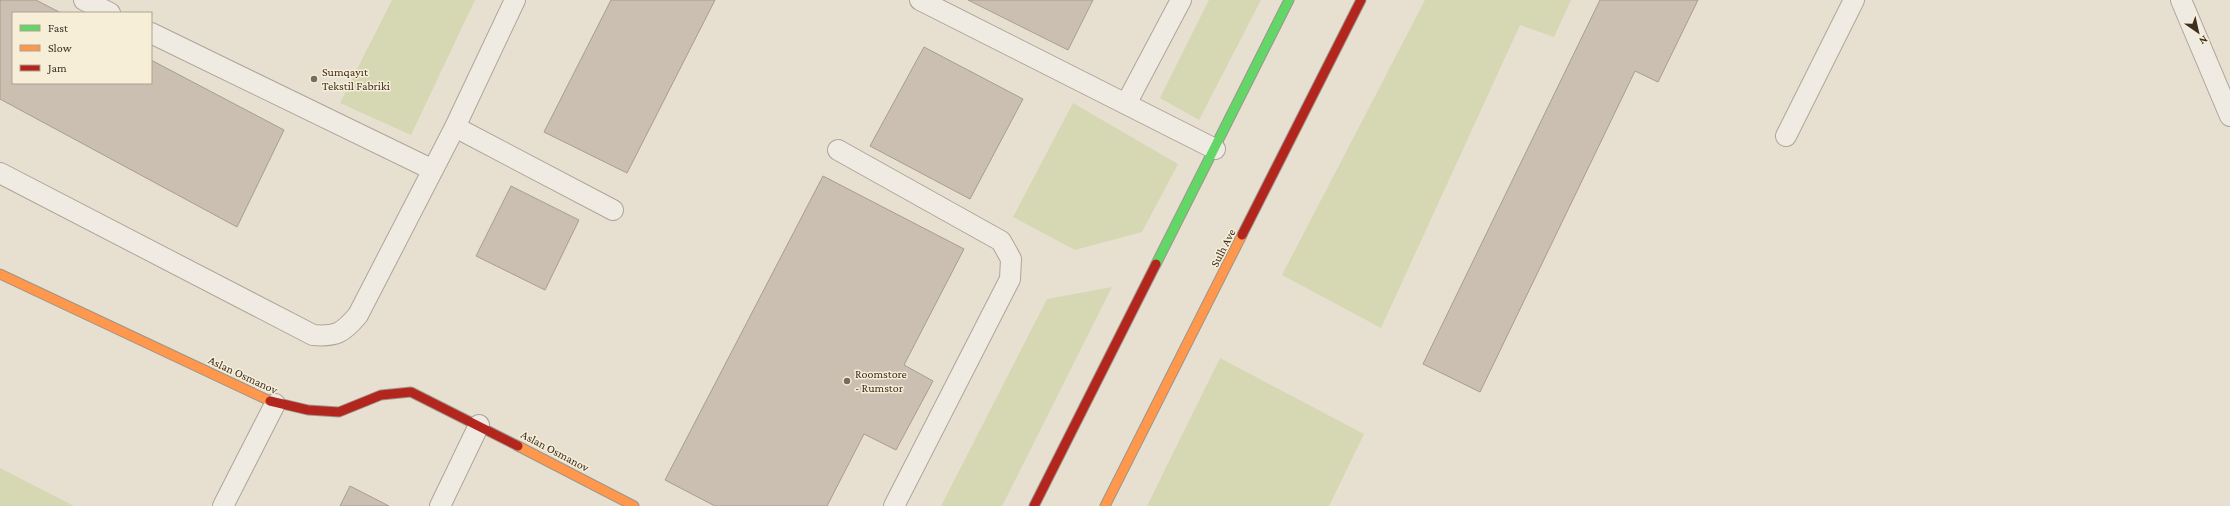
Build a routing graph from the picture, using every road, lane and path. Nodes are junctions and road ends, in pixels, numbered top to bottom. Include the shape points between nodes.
1 (84, 0) edge
2 (515, 0) edge
3 (920, 0) edge
4 (1181, 0) edge
5 (1289, 0) edge
6 (1361, 0) edge
7 (1854, 0) edge
8 (2181, 0) edge
9 (108, 12) edge
10 (152, 33) edge
11 (1126, 104) junction
12 (2230, 116) edge
13 (456, 127) junction
14 (1786, 136) dead end
15 (1215, 149) junction
16 (838, 150) dead end
17 (433, 170) junction
18 (0, 173) edge
19 (613, 210) dead end
20 (0, 274) edge
21 (275, 404) junction
22 (479, 425) junction
23 (223, 506) edge
24 (440, 506) edge
25 (634, 506) edge
26 (894, 506) edge
27 (1034, 506) edge
28 (1105, 506) edge

1 - 9 lane
2 - 13 lane
3 - 11 lane
4 - 11 lane
5 - 15 main road
6 - 28 main road, Sulh Ave
7 - 14 lane
8 - 12 lane
10 - 17 lane
11 - 15 lane
13 - 17 lane
13 - 19 lane
15 - 27 main road
16 - 26 lane via 1001,241 1011,260 1010,279
17 - 18 lane via 358,315 349,326 332,336 314,335
20 - 21 main road, Aslan Osmanov
21 - 22 main road, Aslan Osmanov via 338,412 381,394 411,392
21 - 23 lane
22 - 24 lane
22 - 25 main road, Aslan Osmanov

